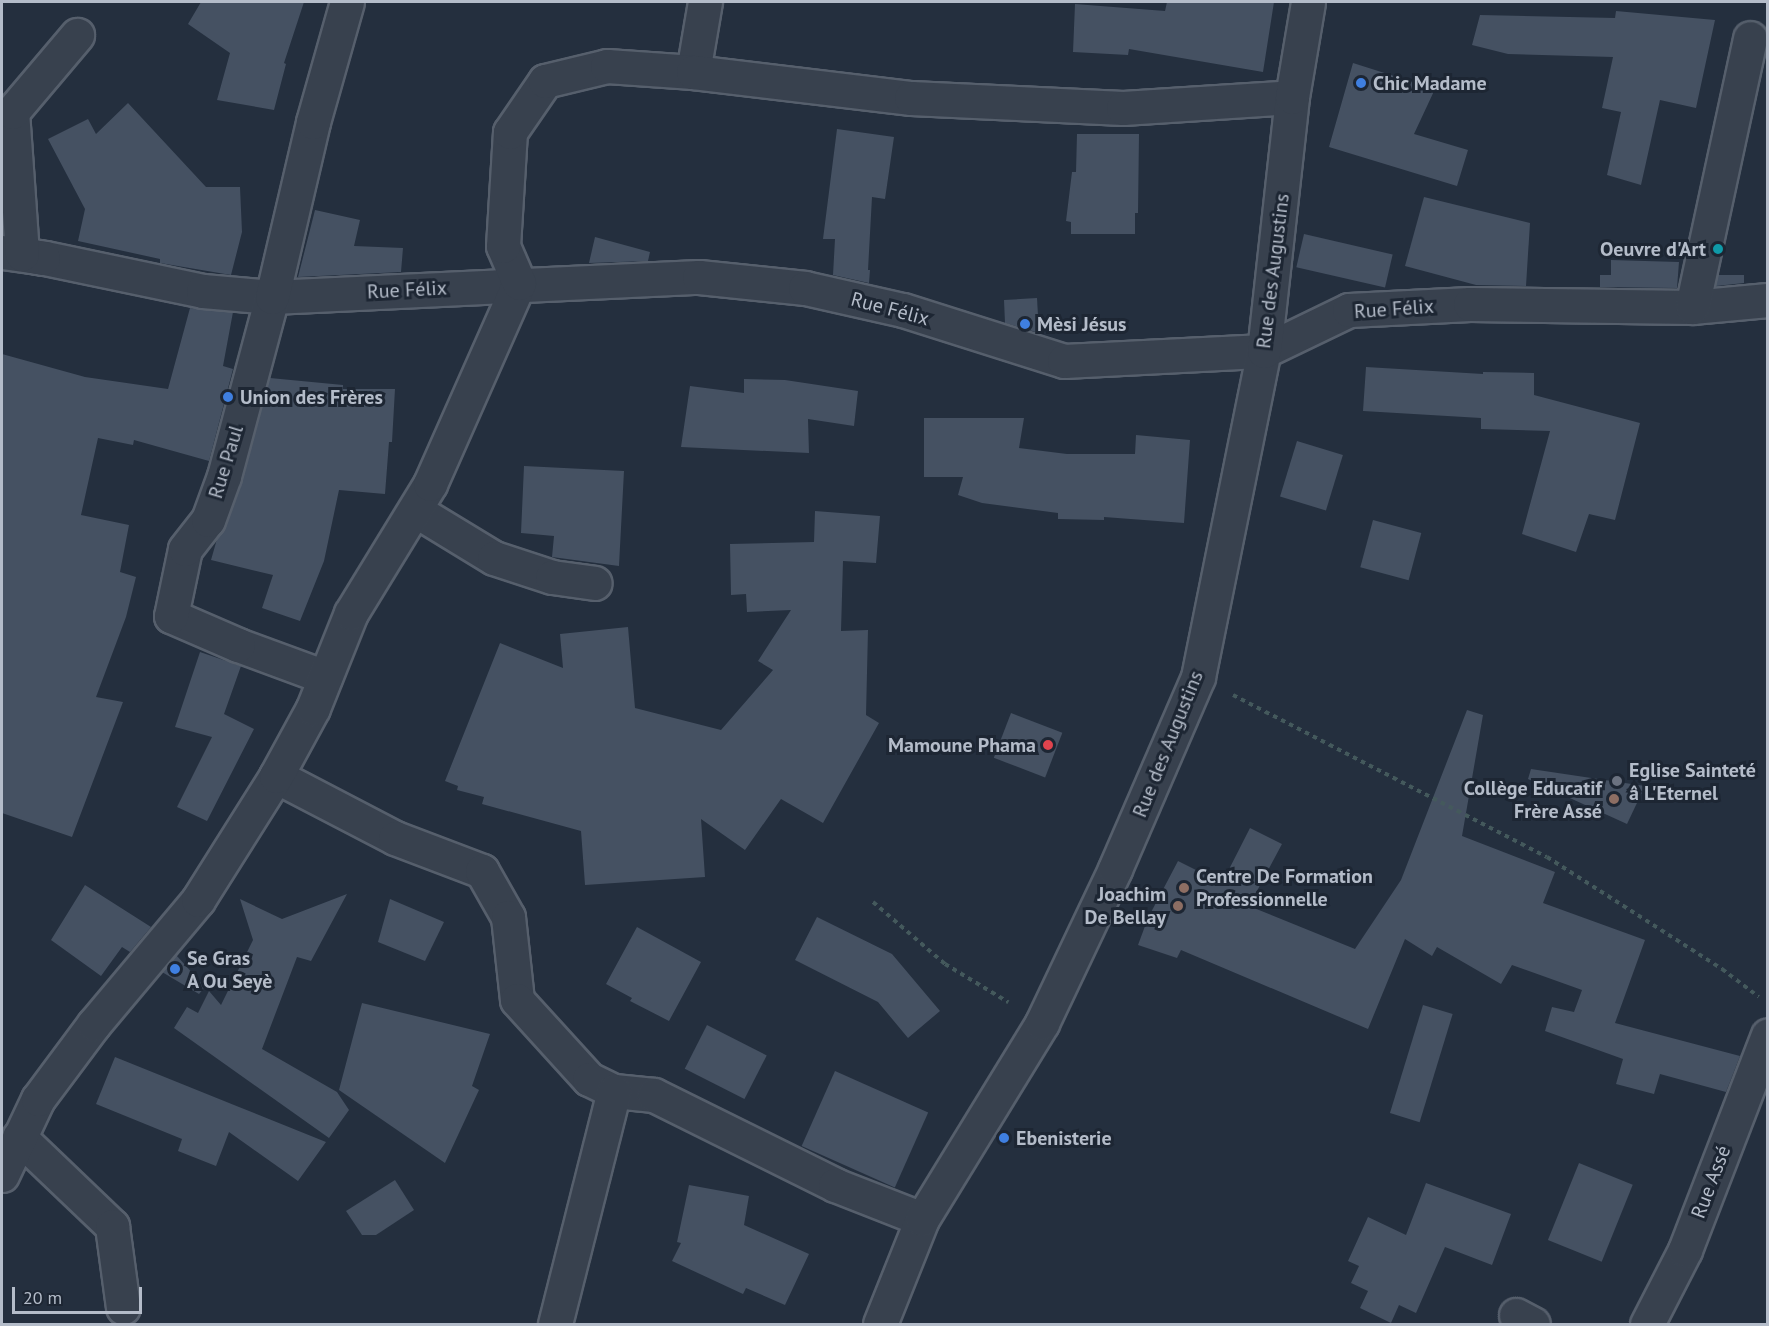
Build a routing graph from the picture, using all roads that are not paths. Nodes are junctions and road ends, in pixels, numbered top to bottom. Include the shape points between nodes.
1 (347, 2) edge
2 (705, 2) edge
3 (1308, 2) edge
4 (77, 35) dead end
5 (1750, 38) dead end
6 (693, 72) junction
7 (1292, 97) junction
8 (2, 252) edge
9 (45, 258) junction
10 (519, 283) junction
11 (272, 297) junction
12 (1767, 300) edge
13 (1692, 306) junction
14 (1264, 351) junction
15 (415, 510) junction
16 (595, 583) dead end
17 (325, 677) junction
18 (276, 776) junction
19 (1767, 1035) edge
20 (615, 1091) junction
21 (19, 1137) junction
22 (2, 1175) edge
23 (922, 1219) junction
24 (123, 1307) dead end
25 (555, 1324) edge
26 (880, 1324) edge
27 (1647, 1324) edge

1 - 11 street, Rue Paul via 313,122
2 - 6 street
3 - 7 street, Rue des Augustins
4 - 9 street via 12,112 22,254
5 - 13 street
6 - 7 street via 911,98 1123,108
6 - 10 street via 607,66 545,81 510,132 503,246
7 - 14 street, Rue des Augustins
8 - 9 street, Rue Félix
9 - 11 street, Rue Félix via 203,291
10 - 11 street, Rue Félix
10 - 14 street, Rue Félix via 699,277 805,288 903,310 1064,361
10 - 15 street
11 - 17 street, Rue Paul via 224,476 208,520 185,549 171,616
12 - 13 street, Rue Félix
13 - 14 street, Rue Félix via 1470,304 1349,310
14 - 23 street, Rue des Augustins via 1198,677 1115,869 1042,1023
15 - 16 street via 494,558 552,577
15 - 17 street via 351,613
17 - 18 street
18 - 20 street via 395,838 482,871 508,916 517,1000 589,1079
18 - 21 street via 198,900 94,1023 38,1099
19 - 27 street, Rue Assé via 1685,1251
20 - 23 street via 654,1095 835,1185
20 - 25 street
21 - 22 street
21 - 24 street via 112,1226
23 - 26 street, Rue des Augustins

